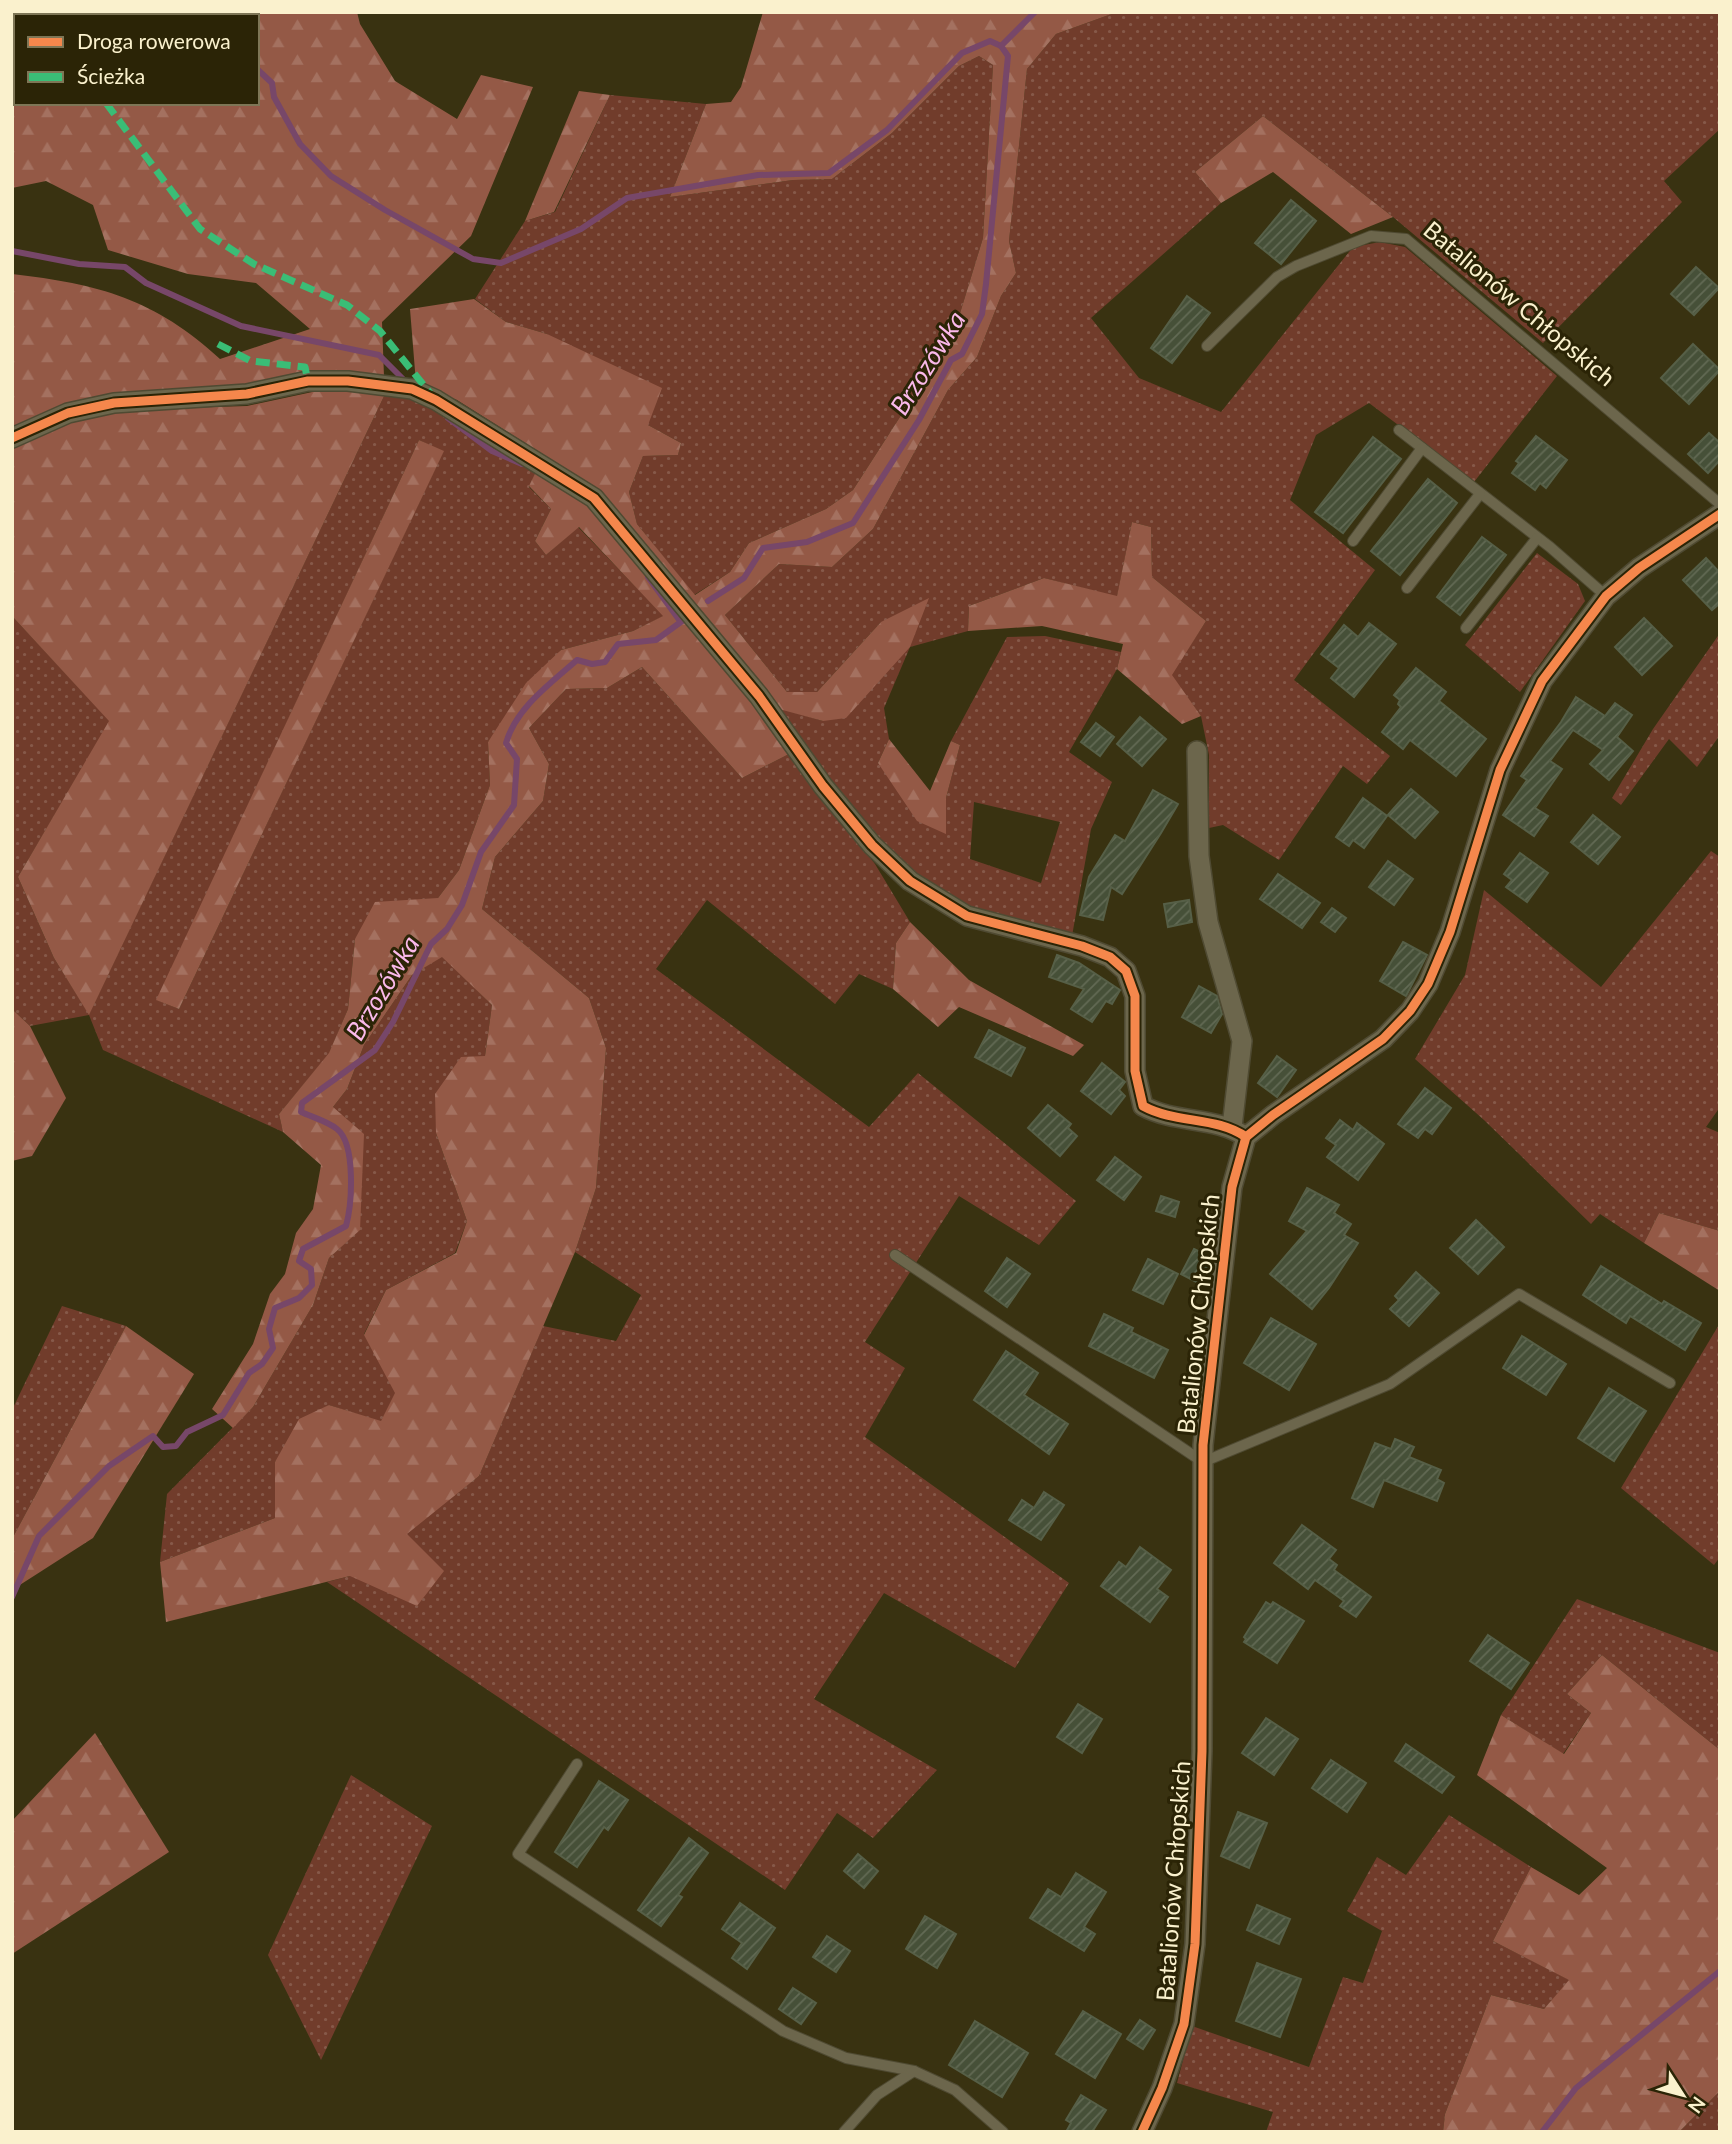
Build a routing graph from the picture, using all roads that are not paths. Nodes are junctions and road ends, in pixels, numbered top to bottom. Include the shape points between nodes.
1 (1206, 346) dead end
2 (1399, 430) dead end
3 (12, 438) edge
4 (1422, 448) junction
5 (1480, 494) junction
6 (1720, 504) edge
7 (1720, 514) edge
8 (1537, 538) junction
9 (1353, 541) dead end
10 (1406, 589) dead end
11 (1606, 596) junction
12 (1466, 628) dead end
13 (1197, 751) dead end
14 (1239, 1132) junction
15 (895, 1255) dead end
16 (1670, 1383) dead end
17 (1203, 1462) junction
18 (577, 1764) dead end
19 (914, 2071) junction
20 (844, 2132) edge
21 (1003, 2132) edge
22 (1142, 2132) edge

1 - 6 lane, Batalionów Chłopskich via 1277,277 1296,265 1371,236 1406,239
2 - 4 lane
3 - 14 street via 68,413 114,403 247,394 308,381 412,389 436,400 594,498 759,696 823,786 872,845 910,881 967,916 1082,947 1110,957 1126,971 1135,996 1135,1072 1143,1106 1161,1116
4 - 5 lane
4 - 9 lane
5 - 8 lane
5 - 10 lane
7 - 11 street
8 - 11 lane
8 - 12 lane
11 - 14 street via 1542,681 1519,729 1500,770 1450,932 1428,984 1410,1011 1383,1039 1273,1115
13 - 14 street, Batalionów Chłopskich via 1199,856 1208,922 1242,1041
14 - 17 street, Batalionów Chłopskich
15 - 17 lane
16 - 17 lane via 1519,1294 1390,1384
17 - 22 street, Batalionów Chłopskich via 1202,1751 1195,1944 1184,2024
18 - 19 lane via 518,1854 783,2031 846,2057
19 - 20 lane via 877,2095
19 - 21 lane via 955,2090

